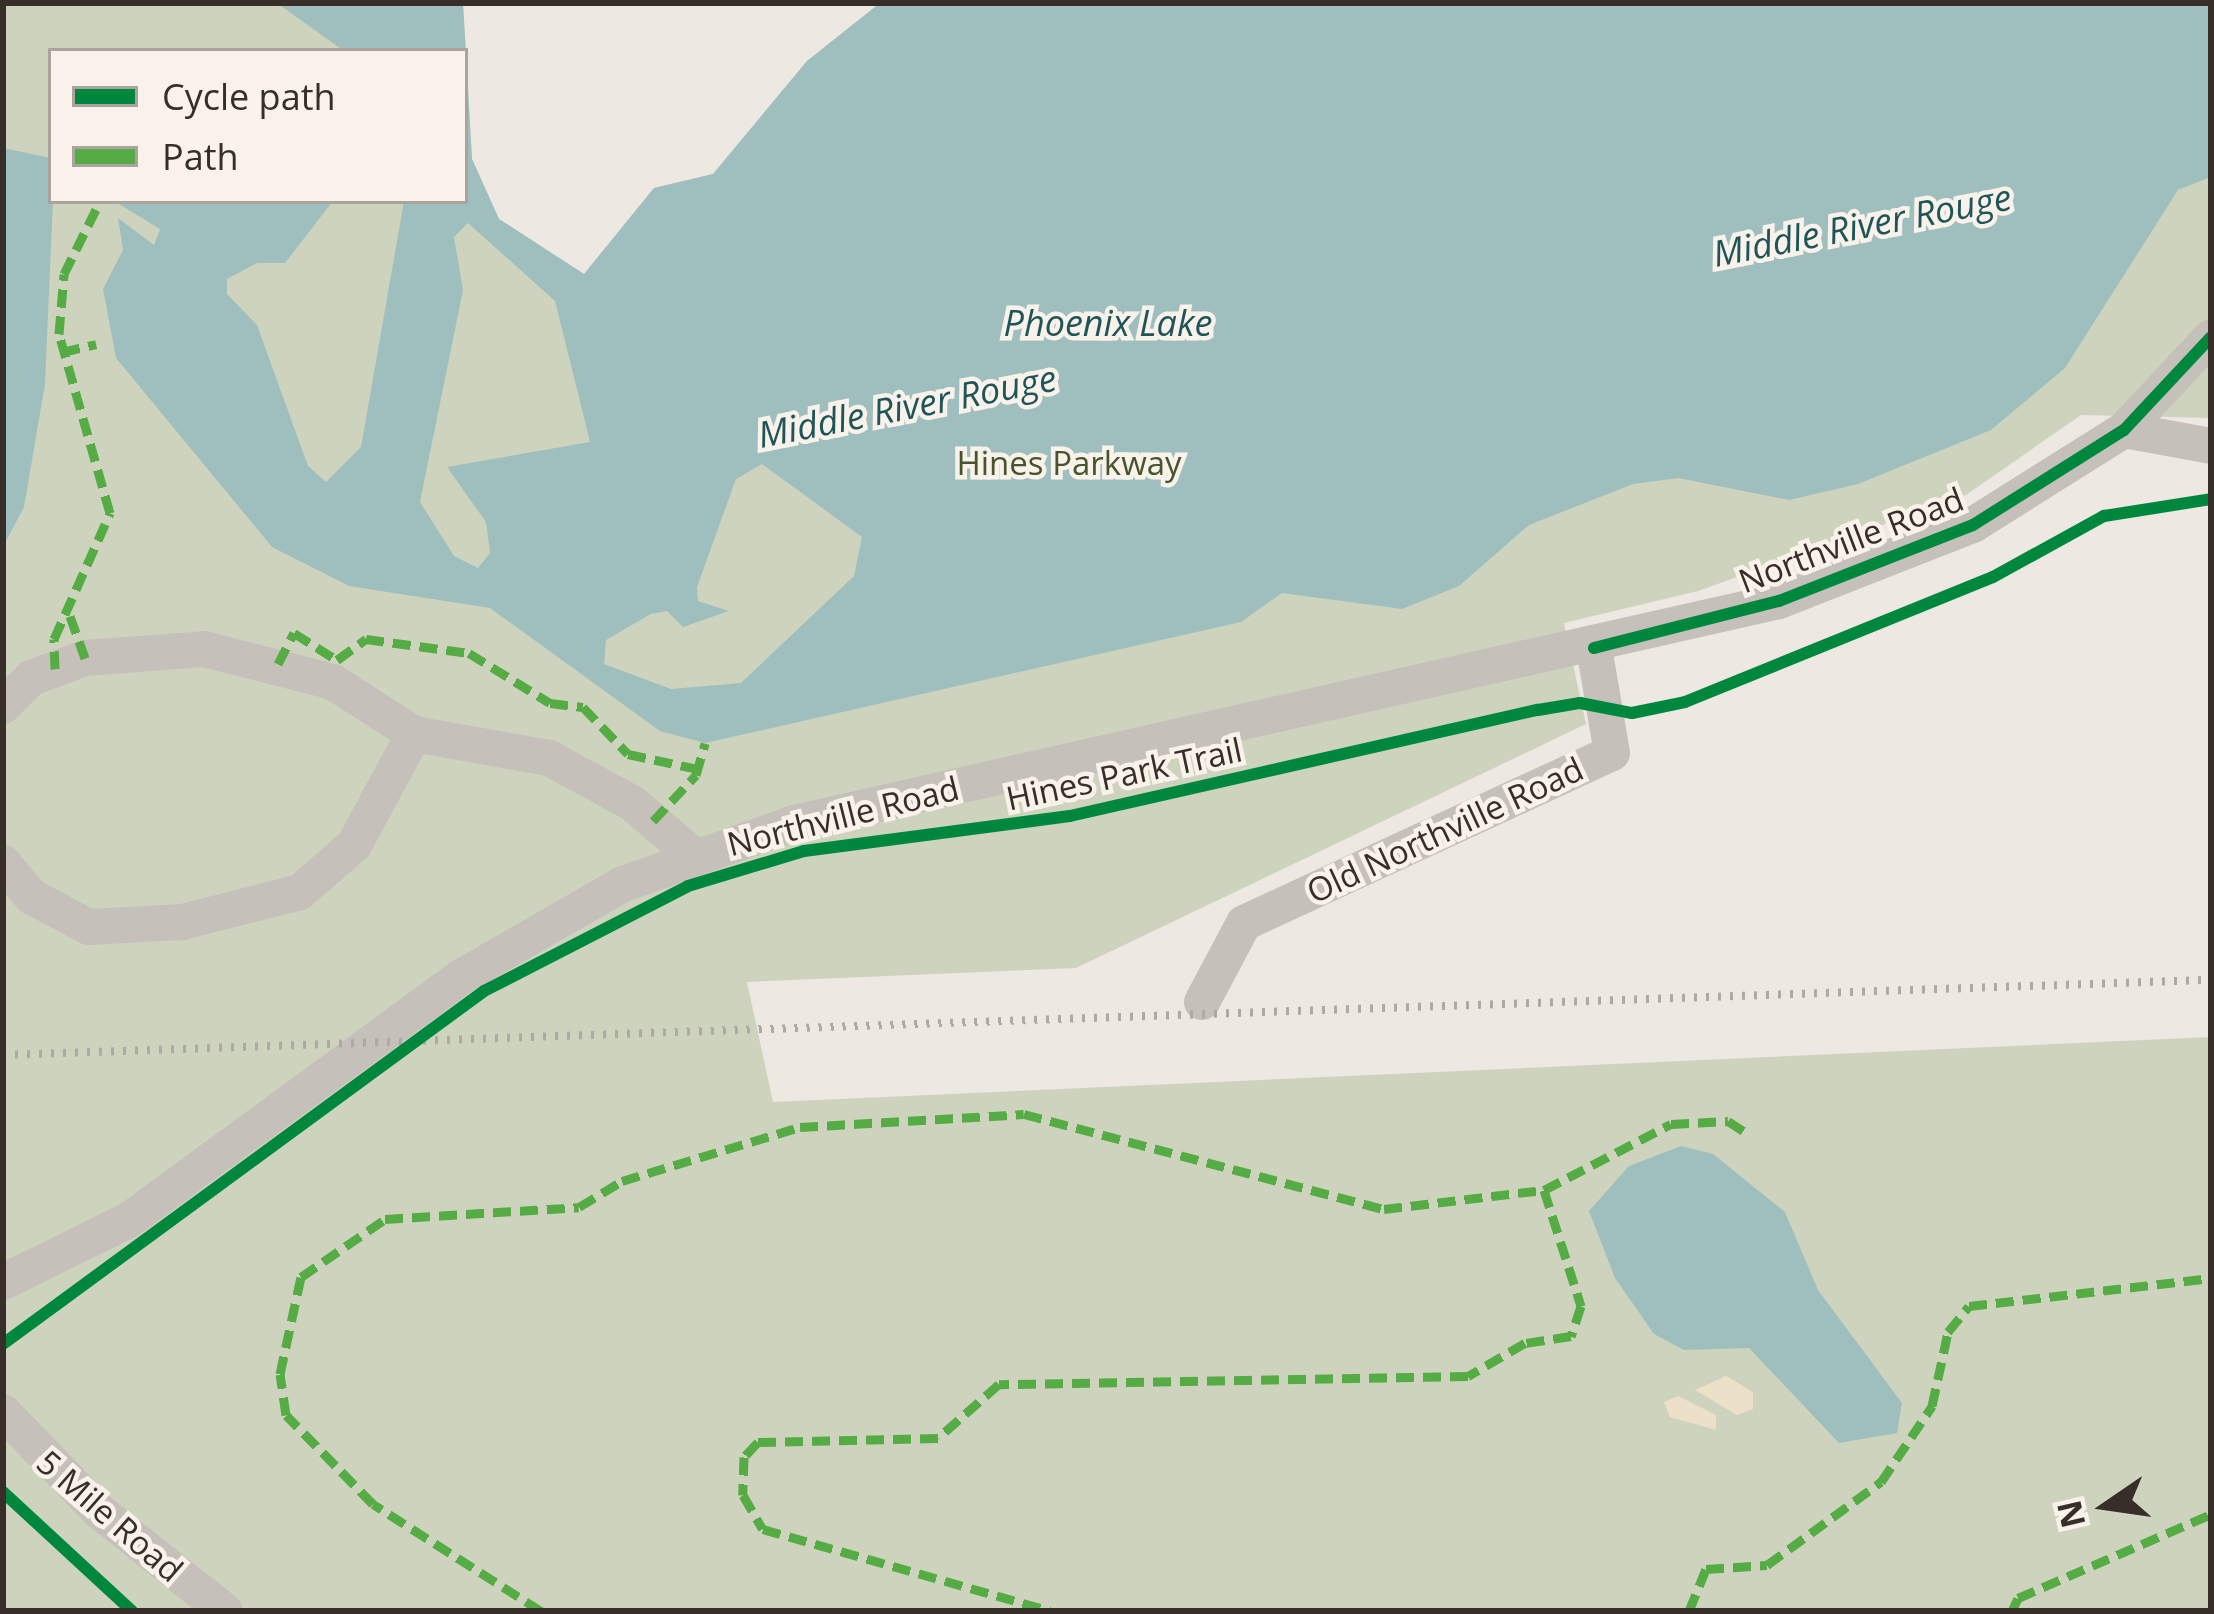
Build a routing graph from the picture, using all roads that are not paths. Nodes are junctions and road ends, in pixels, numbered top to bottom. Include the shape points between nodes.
1 (2211, 337) edge
2 (2124, 430) junction
3 (2211, 446) edge
4 (1594, 648) junction
5 (3, 706) edge
6 (413, 734) junction
7 (694, 856) junction
8 (3, 863) edge
9 (1202, 1002) dead end
10 (3, 1282) edge
11 (3, 1412) edge
12 (225, 1611) edge

1 - 2 street, Northville Road
2 - 3 street
2 - 4 street, Northville Road via 1973,525 1779,601
4 - 7 street, Northville Road via 794,823
4 - 9 street, Old Northville Road via 1612,753 1244,923
5 - 6 street via 31,678 85,658 204,649 333,682
6 - 7 street via 549,758 632,803
6 - 8 street via 354,845 300,892 182,922 88,927 32,897
7 - 10 street, Northville Road via 532,931 129,1220
11 - 12 street, 5 Mile Road via 100,1512

